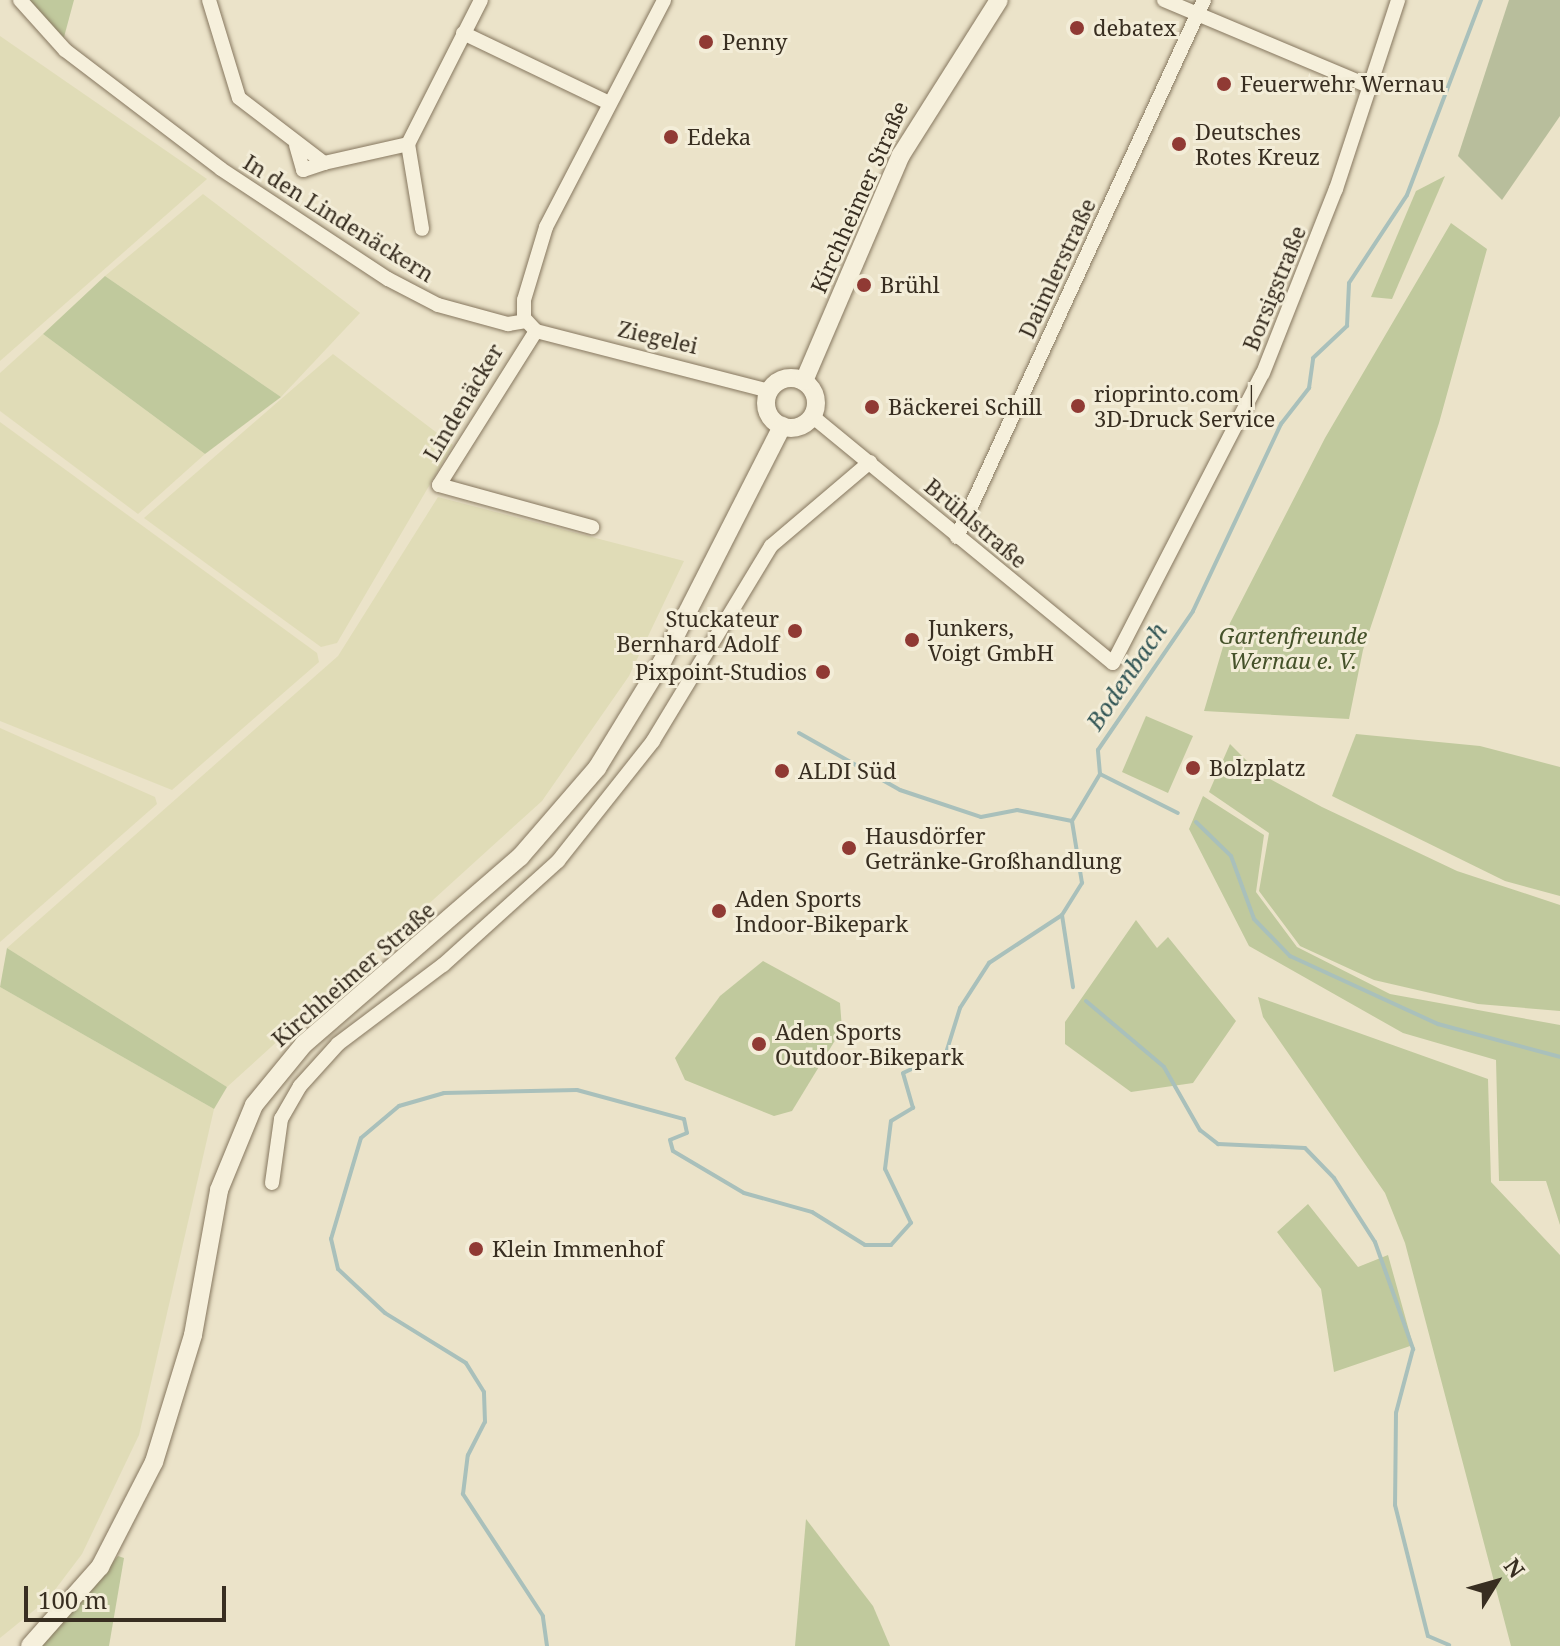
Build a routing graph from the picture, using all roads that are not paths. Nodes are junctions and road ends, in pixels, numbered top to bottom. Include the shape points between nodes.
1 (20, 0) edge
2 (209, 0) edge
3 (481, 0) edge
4 (664, 0) edge
5 (999, 0) edge
6 (1164, 0) edge
7 (1204, 0) edge
8 (1398, 0) edge
9 (1197, 18) junction
10 (463, 33) junction
11 (1369, 86) junction
12 (607, 102) junction
13 (408, 144) junction
14 (422, 229) dead end
15 (531, 326) junction
16 (804, 381) junction
17 (769, 391) junction
18 (812, 416) junction
19 (782, 426) junction
20 (870, 462) junction
21 (592, 527) dead end
22 (957, 537) junction
23 (1113, 663) joint
24 (272, 1183) dead end
25 (30, 1646) edge

1 - 15 street, In den Lindenäckern via 65,50 221,169 398,285 438,305
2 - 13 street via 249,112 324,163
3 - 10 street
4 - 12 street
5 - 16 main road, Kirchheimer Straße via 901,155
6 - 9 street
7 - 9 street, Daimlerstraße
8 - 11 street, Borsigstraße
9 - 11 street
9 - 22 street, Daimlerstraße
10 - 12 street
10 - 13 street via 451,71
11 - 23 street, Borsigstraße via 1308,267 1247,409
12 - 15 street via 546,227 524,300
13 - 14 street
15 - 17 street, Ziegelei
15 - 21 street, Lindenäcker via 439,485
16 - 17 main road via 783,379
16 - 18 main road via 815,396
17 - 19 main road via 768,413
18 - 19 main road via 795,427
18 - 20 street, Brühlstraße
19 - 25 main road, Kirchheimer Straße via 662,662 597,768 520,857 304,1044 254,1105 219,1190 193,1335 154,1462 100,1567
20 - 22 street, Brühlstraße
20 - 24 street via 771,546 653,741 558,861 443,965 338,1044 300,1086 281,1119
22 - 23 street, Brühlstraße

